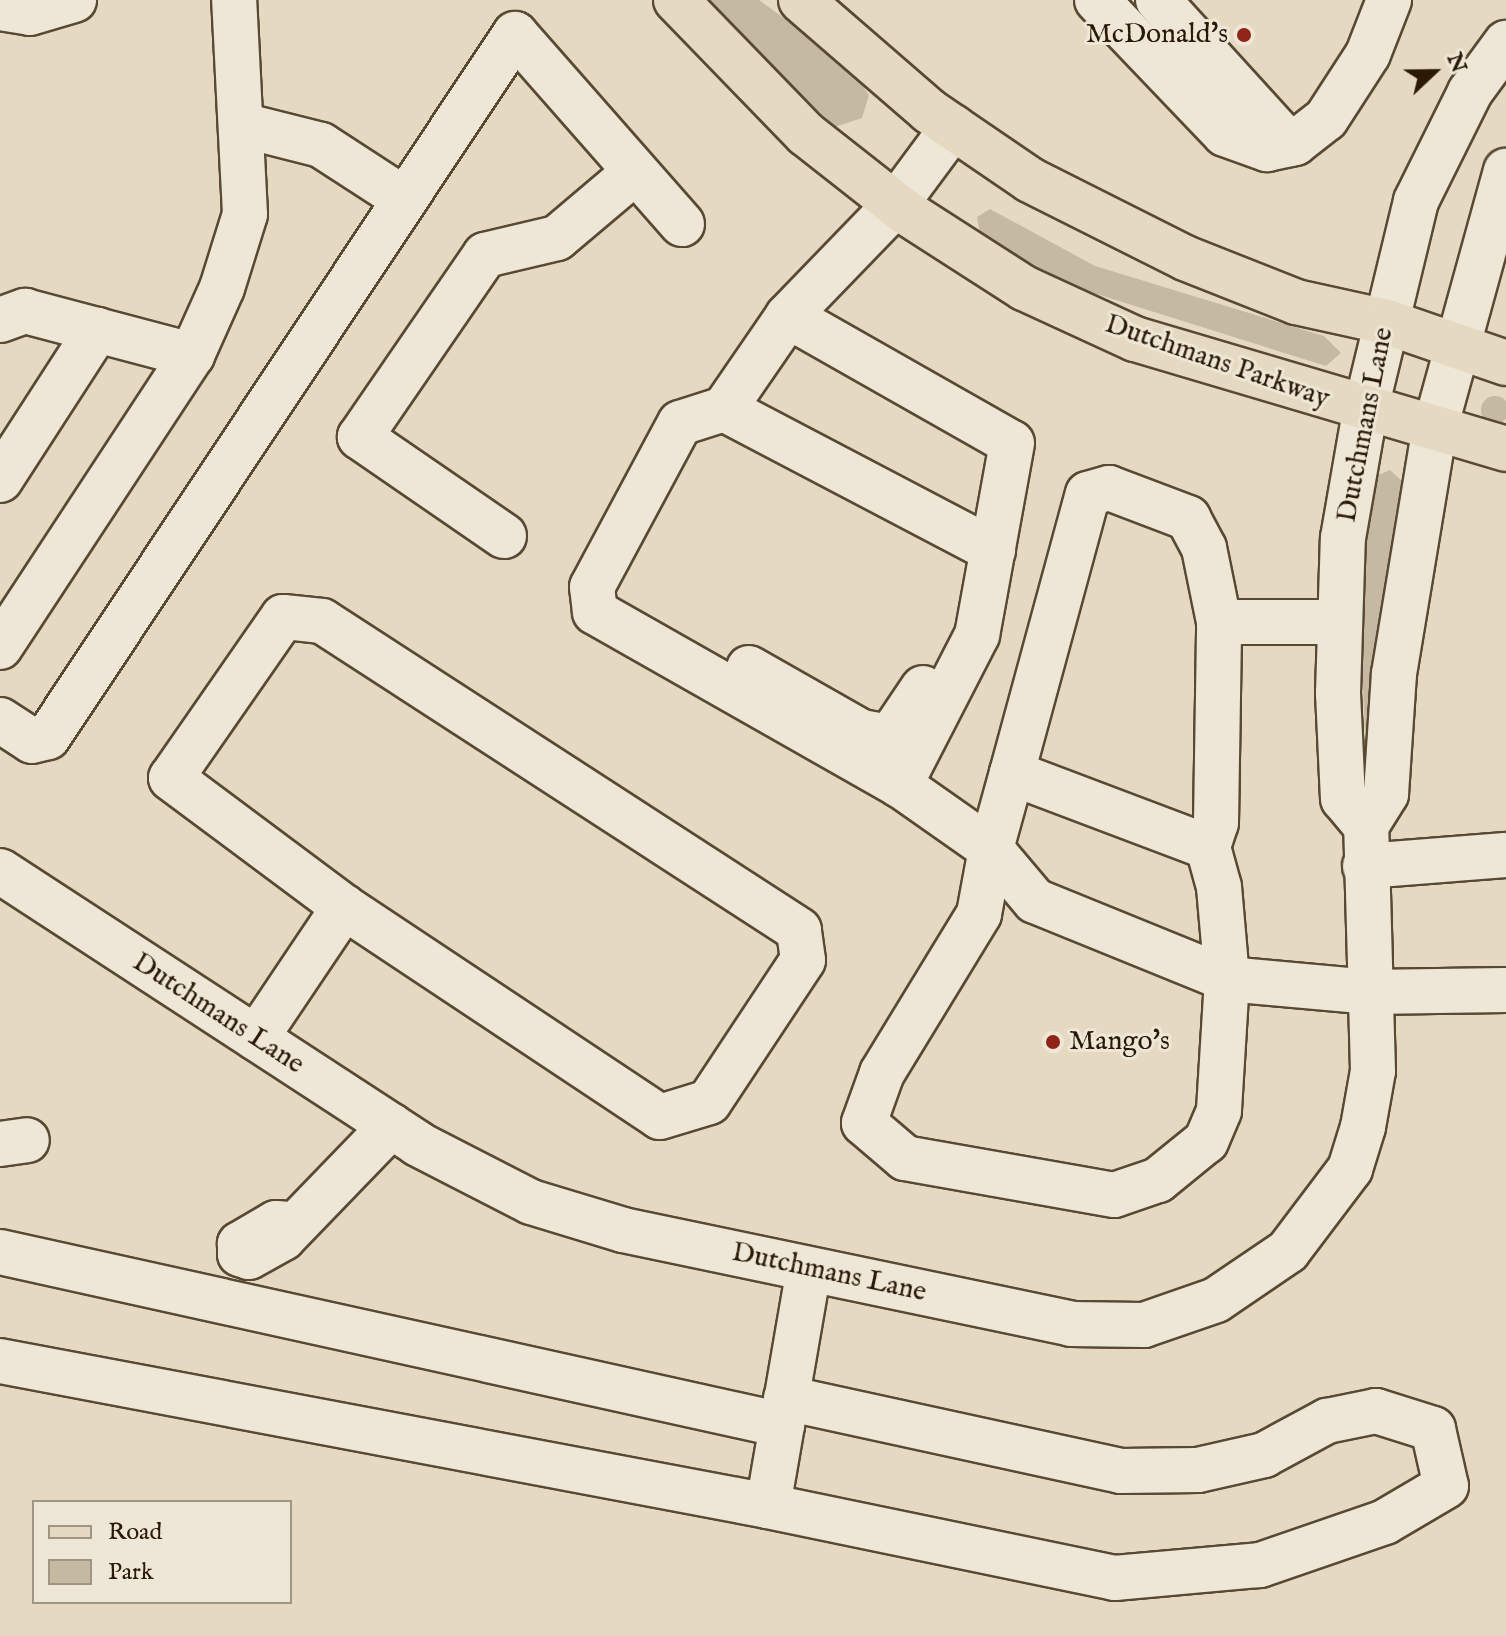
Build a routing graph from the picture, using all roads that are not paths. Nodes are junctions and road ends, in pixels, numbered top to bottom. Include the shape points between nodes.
1 (74, 0) edge
2 (234, 0) edge
3 (676, 0) edge
4 (801, 0) edge
5 (1097, 0) edge
6 (1158, 0) edge
7 (1374, 2) edge
8 (0, 8) edge
9 (1506, 43) edge
10 (246, 126) junction
11 (953, 127) junction
12 (1289, 144) junction
13 (1506, 171) edge
14 (635, 172) junction
15 (404, 199) junction
16 (896, 204) junction
17 (682, 224) dead end
18 (788, 316) junction
19 (0, 320) edge
20 (1387, 322) junction
21 (97, 330) junction
22 (1456, 344) junction
23 (192, 355) junction
24 (1506, 363) edge
25 (724, 409) junction
26 (1365, 412) junction
27 (1434, 432) junction
28 (1506, 449) edge
29 (0, 480) edge
30 (504, 536) dead end
31 (993, 550) junction
32 (983, 605) junction
33 (1219, 622) junction
34 (1340, 622) junction
35 (618, 628) junction
36 (0, 647) edge
37 (0, 720) edge
38 (1012, 773) junction
39 (900, 785) junction
40 (1366, 846) junction
41 (1208, 847) junction
42 (991, 849) junction
43 (1506, 855) edge
44 (0, 871) edge
45 (344, 907) junction
46 (1227, 979) junction
47 (1506, 990) edge
48 (1369, 992) junction
49 (256, 1038) junction
50 (391, 1126) junction
51 (0, 1252) edge
52 (809, 1269) junction
53 (190, 1294) junction
54 (0, 1361) edge
55 (784, 1411) junction
56 (768, 1506) junction

1 - 8 street via 30,13
2 - 10 street
3 - 16 main road, Dutchmans Parkway via 806,134
4 - 11 main road
5 - 12 street via 1225,134 1267,149
6 - 12 street
7 - 12 street via 1368,54 1326,119
9 - 20 street, Dutchmans Lane via 1470,92 1416,201
10 - 15 street via 321,145
10 - 23 street via 245,214
11 - 16 street
11 - 20 main road via 1030,180 1185,258 1296,302
13 - 22 street
14 - 15 street via 515,34
14 - 17 street
14 - 30 street via 557,238 485,255 360,437
15 - 37 street via 48,737 32,741
16 - 18 street
16 - 26 main road, Dutchmans Parkway via 1024,288 1135,339
18 - 25 street
18 - 31 street via 1012,443
19 - 21 street via 25,311
20 - 22 main road
20 - 26 street, Dutchmans Lane
21 - 23 street
21 - 29 street
22 - 24 main road
22 - 27 street
23 - 36 street
25 - 31 street
25 - 35 street via 680,423 592,587 595,612
26 - 27 main road, Dutchmans Parkway
26 - 34 street, Dutchmans Lane via 1343,538
27 - 28 main road
27 - 40 street via 1394,674 1386,794
31 - 32 street
32 - 35 street via 957,614 909,718 890,737 861,732 660,623
32 - 39 street via 977,635
33 - 34 street
33 - 38 street via 1204,548 1188,518 1109,488 1088,494
33 - 41 street via 1216,823
34 - 40 street, Dutchmans Lane via 1343,799
35 - 39 street
38 - 41 street
38 - 42 street
39 - 42 street
40 - 43 street
40 - 48 street, Dutchmans Lane
41 - 46 street via 1219,887
42 - 46 street via 1035,901
42 - 46 street via 979,914 882,1073 864,1123 905,1158 1114,1195 1158,1180 1206,1141 1219,1111
44 - 49 street, Dutchmans Lane
45 - 45 street via 660,1117 709,1102 803,960 799,930 322,621 283,617 171,778
45 - 49 street
46 - 48 street
47 - 48 street
48 - 52 street, Dutchmans Lane via 1373,1071 1350,1169 1288,1251 1216,1300 1144,1325 1071,1324
49 - 50 street, Dutchmans Lane
50 - 52 street, Dutchmans Lane via 531,1202
50 - 53 street via 288,1224 276,1223 240,1244 240,1254
51 - 53 street
52 - 55 street
53 - 55 street
54 - 56 street
55 - 56 street
55 - 56 street via 1121,1471 1198,1470 1264,1455 1327,1421 1376,1411 1433,1429 1446,1486 1385,1522 1260,1565 1115,1578

